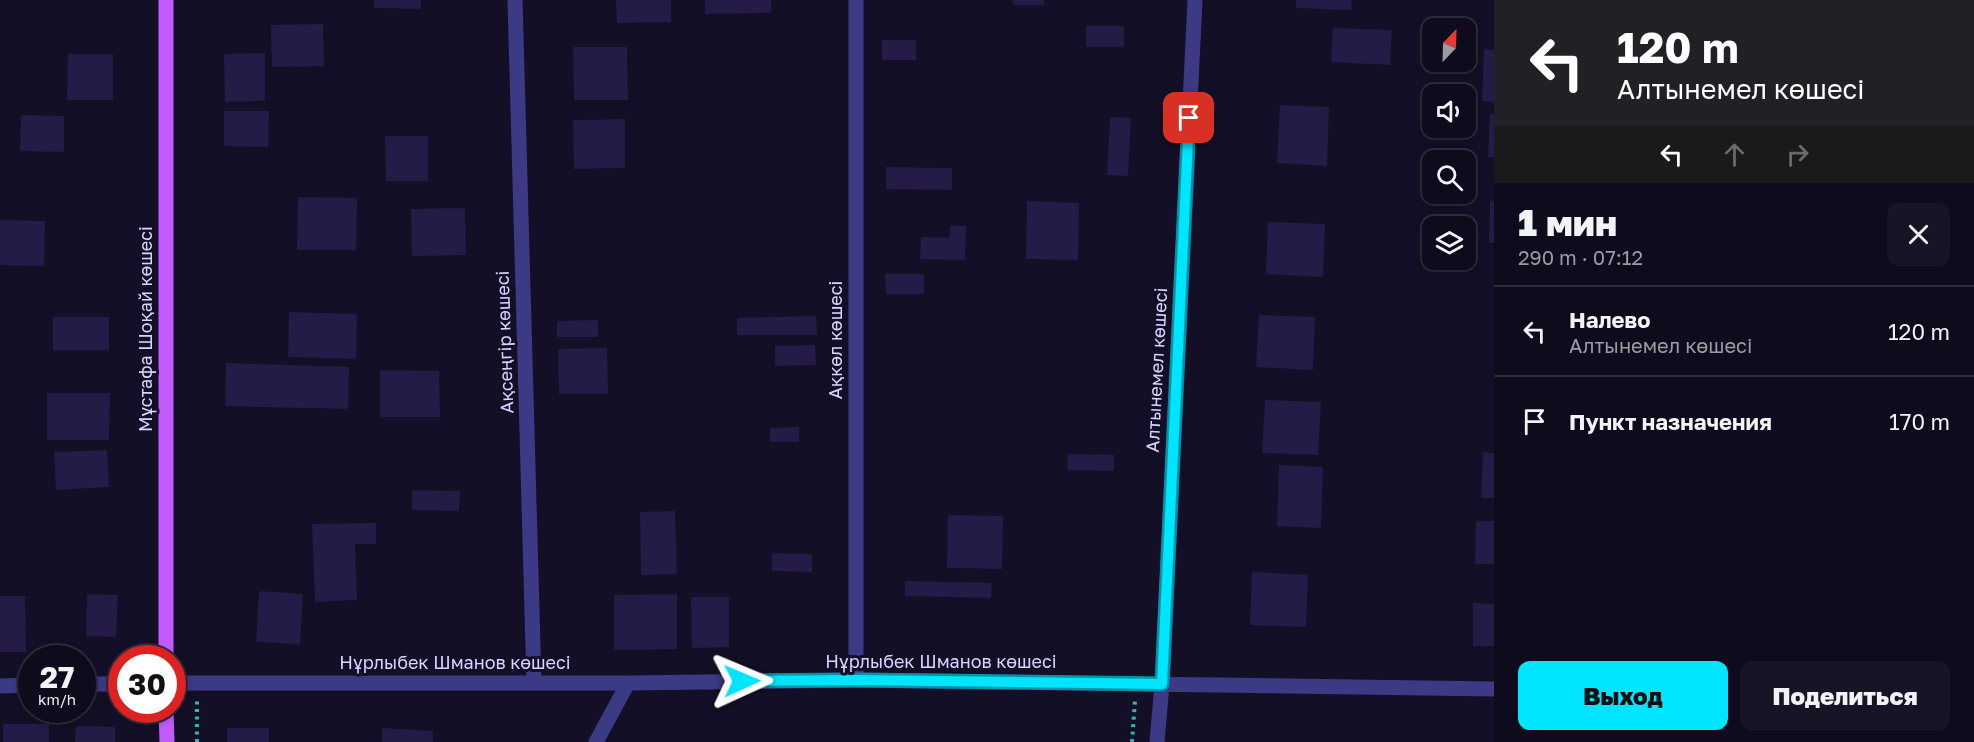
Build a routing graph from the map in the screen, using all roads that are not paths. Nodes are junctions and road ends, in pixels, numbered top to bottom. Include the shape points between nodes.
1 (166, 0) edge
2 (515, 0) edge
3 (856, 0) edge
4 (1195, 0) edge
5 (166, 645) edge
6 (856, 680) junction
7 (186, 683) edge
8 (534, 683) junction
9 (628, 683) junction
10 (1162, 684) junction
11 (18, 685) edge
12 (0, 686) edge
13 (1494, 689) edge
14 (167, 723) edge
15 (168, 742) edge
16 (596, 742) edge
17 (1157, 742) edge

1 - 5 main road, Мұстафа Шоқай көшесi
2 - 8 street, Ақсеңгір көшесі
3 - 6 street, Ақкөл көшесі
4 - 10 street, Алтынемел көшесі
6 - 9 street, Нұрлыбек Шманов көшесі
6 - 10 street, Нұрлыбек Шманов көшесі
7 - 8 street, Нұрлыбек Шманов көшесі
8 - 9 street, Нұрлыбек Шманов көшесі
9 - 16 street
10 - 13 street, Нұрлыбек Шманов көшесі
10 - 17 street, Алтынемел көшесі
11 - 12 street
14 - 15 main road

